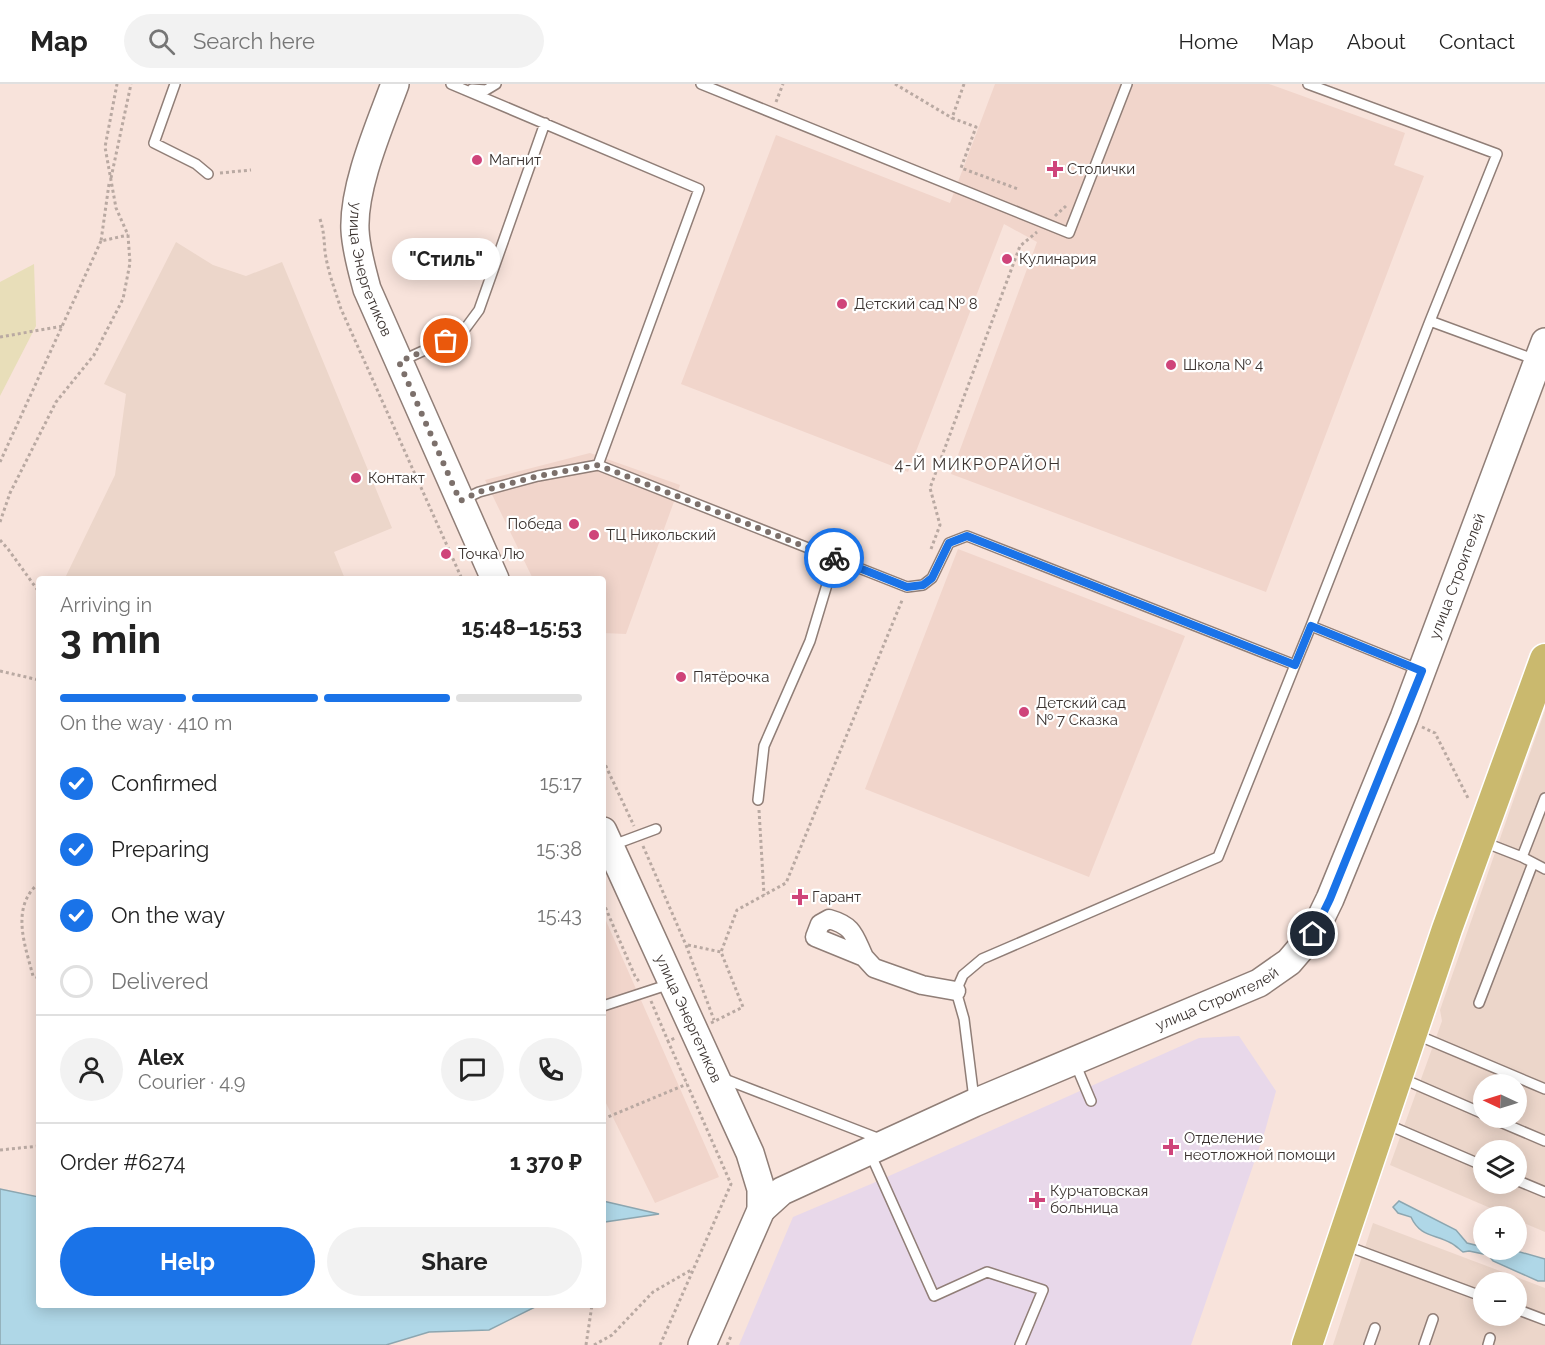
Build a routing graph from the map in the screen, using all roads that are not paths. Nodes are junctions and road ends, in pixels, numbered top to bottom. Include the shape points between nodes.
1 (175, 84) edge
2 (395, 84) edge
3 (451, 84) edge
4 (496, 84) edge
5 (701, 84) edge
6 (1127, 84) edge
7 (1308, 84) edge
8 (464, 88) junction
9 (545, 123) junction
10 (208, 174) road end
11 (1430, 321) junction
12 (1541, 351) edge
13 (399, 362) junction
14 (598, 465) junction
15 (460, 501) junction
16 (834, 558) junction
17 (494, 576) edge
18 (1311, 626) junction
19 (1545, 659) edge
20 (1295, 665) junction
21 (1422, 671) junction
22 (1545, 798) edge
23 (758, 800) road end
24 (656, 829) dead end
25 (1481, 834) junction
26 (606, 838) edge
27 (1522, 857) junction
28 (1533, 863) junction
29 (1545, 869) edge
30 (864, 957) dead end
31 (672, 983) junction
32 (956, 991) junction
33 (1479, 1003) dead end
34 (606, 1005) edge
35 (1412, 1033) junction
36 (1074, 1061) junction
37 (714, 1075) junction
38 (1396, 1076) junction
39 (1545, 1089) edge
40 (1091, 1101) dead end
41 (974, 1103) junction
42 (1473, 1109) edge
43 (1381, 1122) junction
44 (1514, 1128) edge
45 (1545, 1141) edge
46 (878, 1146) junction
47 (1473, 1161) edge
48 (1527, 1185) edge
49 (1545, 1192) edge
50 (761, 1210) junction
51 (1341, 1244) junction
52 (1473, 1293) edge
53 (1527, 1313) edge
54 (1433, 1320) dead end
55 (1545, 1320) edge
56 (1376, 1328) dead end
57 (702, 1345) edge
58 (1020, 1345) edge
59 (1307, 1345) edge
60 (1369, 1345) edge
61 (1424, 1345) edge

1 - 10 lane via 154,143
2 - 13 street, улица Энергетиков via 360,192 355,229 367,289
3 - 8 lane
4 - 8 lane via 486,90
5 - 6 lane via 1069,233
7 - 11 lane via 1497,154
8 - 9 lane
9 - 13 lane via 479,310 462,333
9 - 14 lane via 699,189
11 - 12 lane
11 - 18 lane
12 - 21 street, улица Строителей
13 - 15 street, улица Энергетиков
14 - 15 lane via 538,476
14 - 16 lane
15 - 17 street, улица Энергетиков
16 - 20 lane via 907,587 923,585 932,578 949,543 967,536
16 - 23 lane via 810,641 764,746
18 - 20 lane
18 - 21 lane
19 - 25 main road
20 - 32 lane via 1218,857 982,959 963,975
21 - 36 street, улица Строителей via 1330,899 1313,934 1289,962 1259,983
22 - 27 lane
24 - 26 lane
25 - 27 lane
25 - 35 main road
26 - 31 street, улица Энергетиков
27 - 28 lane
28 - 29 lane
28 - 33 lane
30 - 32 street via 874,968 922,985
31 - 34 lane
31 - 37 street, улица Энергетиков via 704,1026
32 - 41 lane via 964,1019
35 - 38 main road
35 - 39 lane
36 - 40 lane
36 - 41 street, улица Строителей
37 - 46 lane
37 - 50 street, улица Энергетиков via 750,1153
38 - 42 lane
38 - 43 main road
41 - 46 street, улица Строителей
43 - 47 lane
43 - 51 main road
44 - 45 lane
46 - 50 street, улица Строителей via 782,1191
46 - 58 lane via 934,1296 987,1272 1043,1290
48 - 49 lane
50 - 57 street
51 - 52 lane
51 - 59 main road
53 - 55 lane
54 - 61 lane
56 - 60 lane

